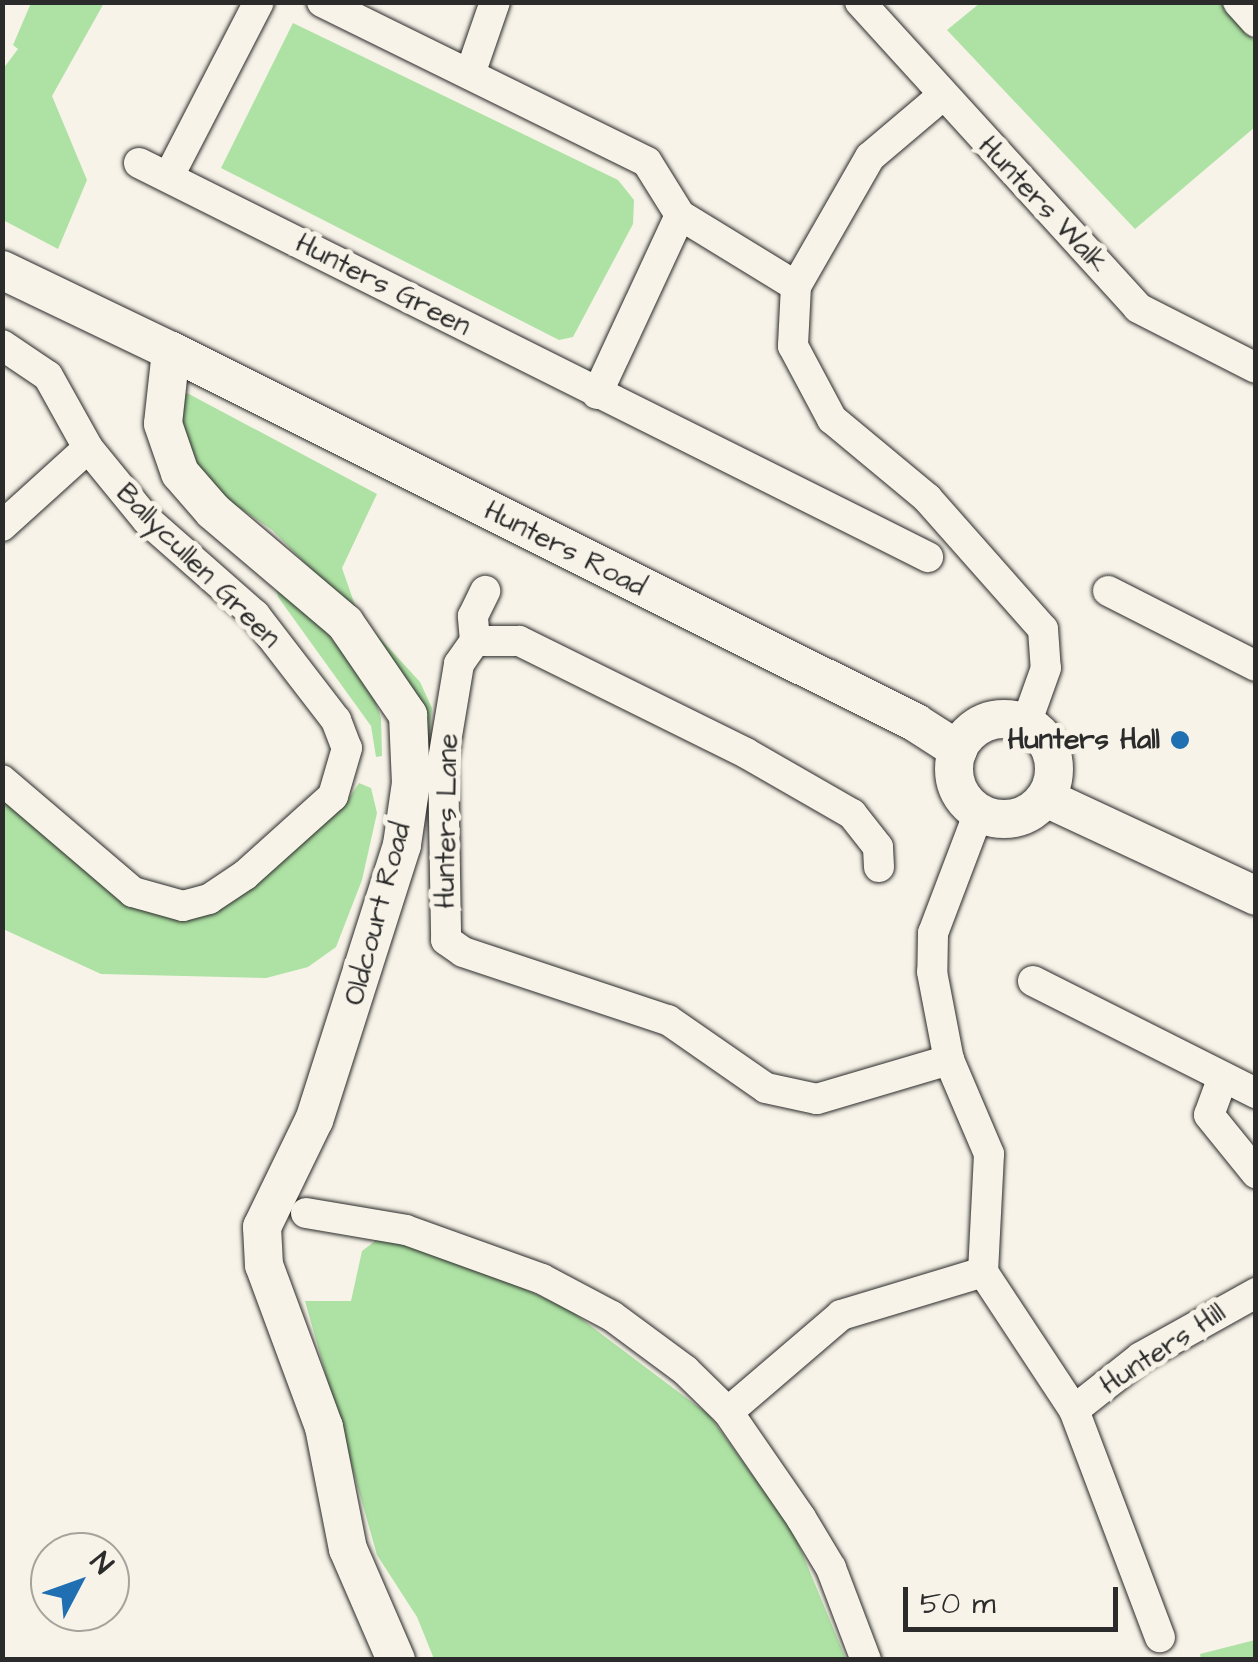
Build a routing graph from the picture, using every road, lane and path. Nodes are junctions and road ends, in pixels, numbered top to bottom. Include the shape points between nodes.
1 (259, 2) edge
2 (322, 2) edge
3 (495, 2) edge
4 (860, 2) edge
5 (1238, 2) edge
6 (1256, 22) edge
7 (470, 74) junction
8 (942, 96) junction
9 (139, 163) dead end
10 (169, 176) junction
11 (680, 215) junction
12 (2, 270) edge
13 (796, 286) junction
14 (2, 345) edge
15 (170, 352) junction
16 (1256, 368) edge
17 (598, 394) junction
18 (88, 448) junction
19 (2, 526) edge
20 (928, 557) dead end
21 (485, 591) dead end
22 (1108, 591) dead end
23 (475, 642) junction
24 (1256, 666) edge
25 (1026, 724) junction
26 (958, 750) junction
27 (2, 780) edge
28 (1046, 798) junction
29 (979, 812) junction
30 (879, 867) dead end
31 (1256, 896) edge
32 (1033, 981) dead end
33 (949, 1060) junction
34 (1223, 1076) junction
35 (1256, 1093) edge
36 (1256, 1173) edge
37 (306, 1213) dead end
38 (983, 1272) junction
39 (1256, 1293) edge
40 (1074, 1410) junction
41 (728, 1412) junction
42 (1160, 1637) dead end
43 (396, 1660) edge
44 (866, 1660) edge

1 - 10 street
2 - 7 street
3 - 7 street
4 - 8 street, Hunters Walk
5 - 6 street
7 - 11 street via 647,162
8 - 13 street via 870,157
8 - 16 street, Hunters Walk via 1138,308
9 - 10 street, Hunters Green
10 - 17 street, Hunters Green
11 - 13 street
11 - 17 street
12 - 15 street
13 - 25 street via 793,346 832,418 926,498 1043,629 1046,668
14 - 18 street, Ballycullen Green via 48,376
15 - 26 street, Hunters Road
15 - 43 street, Oldcourt Road via 163,424 180,472 214,511 346,623 408,715 411,783 402,845 314,1120 262,1227 264,1264 324,1427 348,1550
17 - 20 street, Hunters Green
18 - 19 street
18 - 27 street, Ballycullen Green via 147,520 264,627 336,720 347,748 344,776 333,796 245,874 209,899 183,906 133,892
21 - 23 street via 473,616
22 - 24 street
23 - 30 street via 519,641 746,753 852,814 878,847
23 - 33 street, Hunters Lane via 459,664 443,760 446,940 668,1020 766,1088 817,1099
25 - 26 street via 994,720 966,736
25 - 28 street via 1050,748 1054,765
26 - 29 street via 960,792
28 - 29 street via 1022,816
28 - 31 street
29 - 33 street via 933,933 936,1003
32 - 34 street
33 - 38 street via 989,1154
34 - 35 street
34 - 36 street via 1209,1115
37 - 41 street via 406,1230 542,1279 612,1316
38 - 40 street
38 - 41 street via 841,1314
39 - 40 street, Hunters Hill via 1141,1356
40 - 42 street
41 - 44 street via 831,1568

